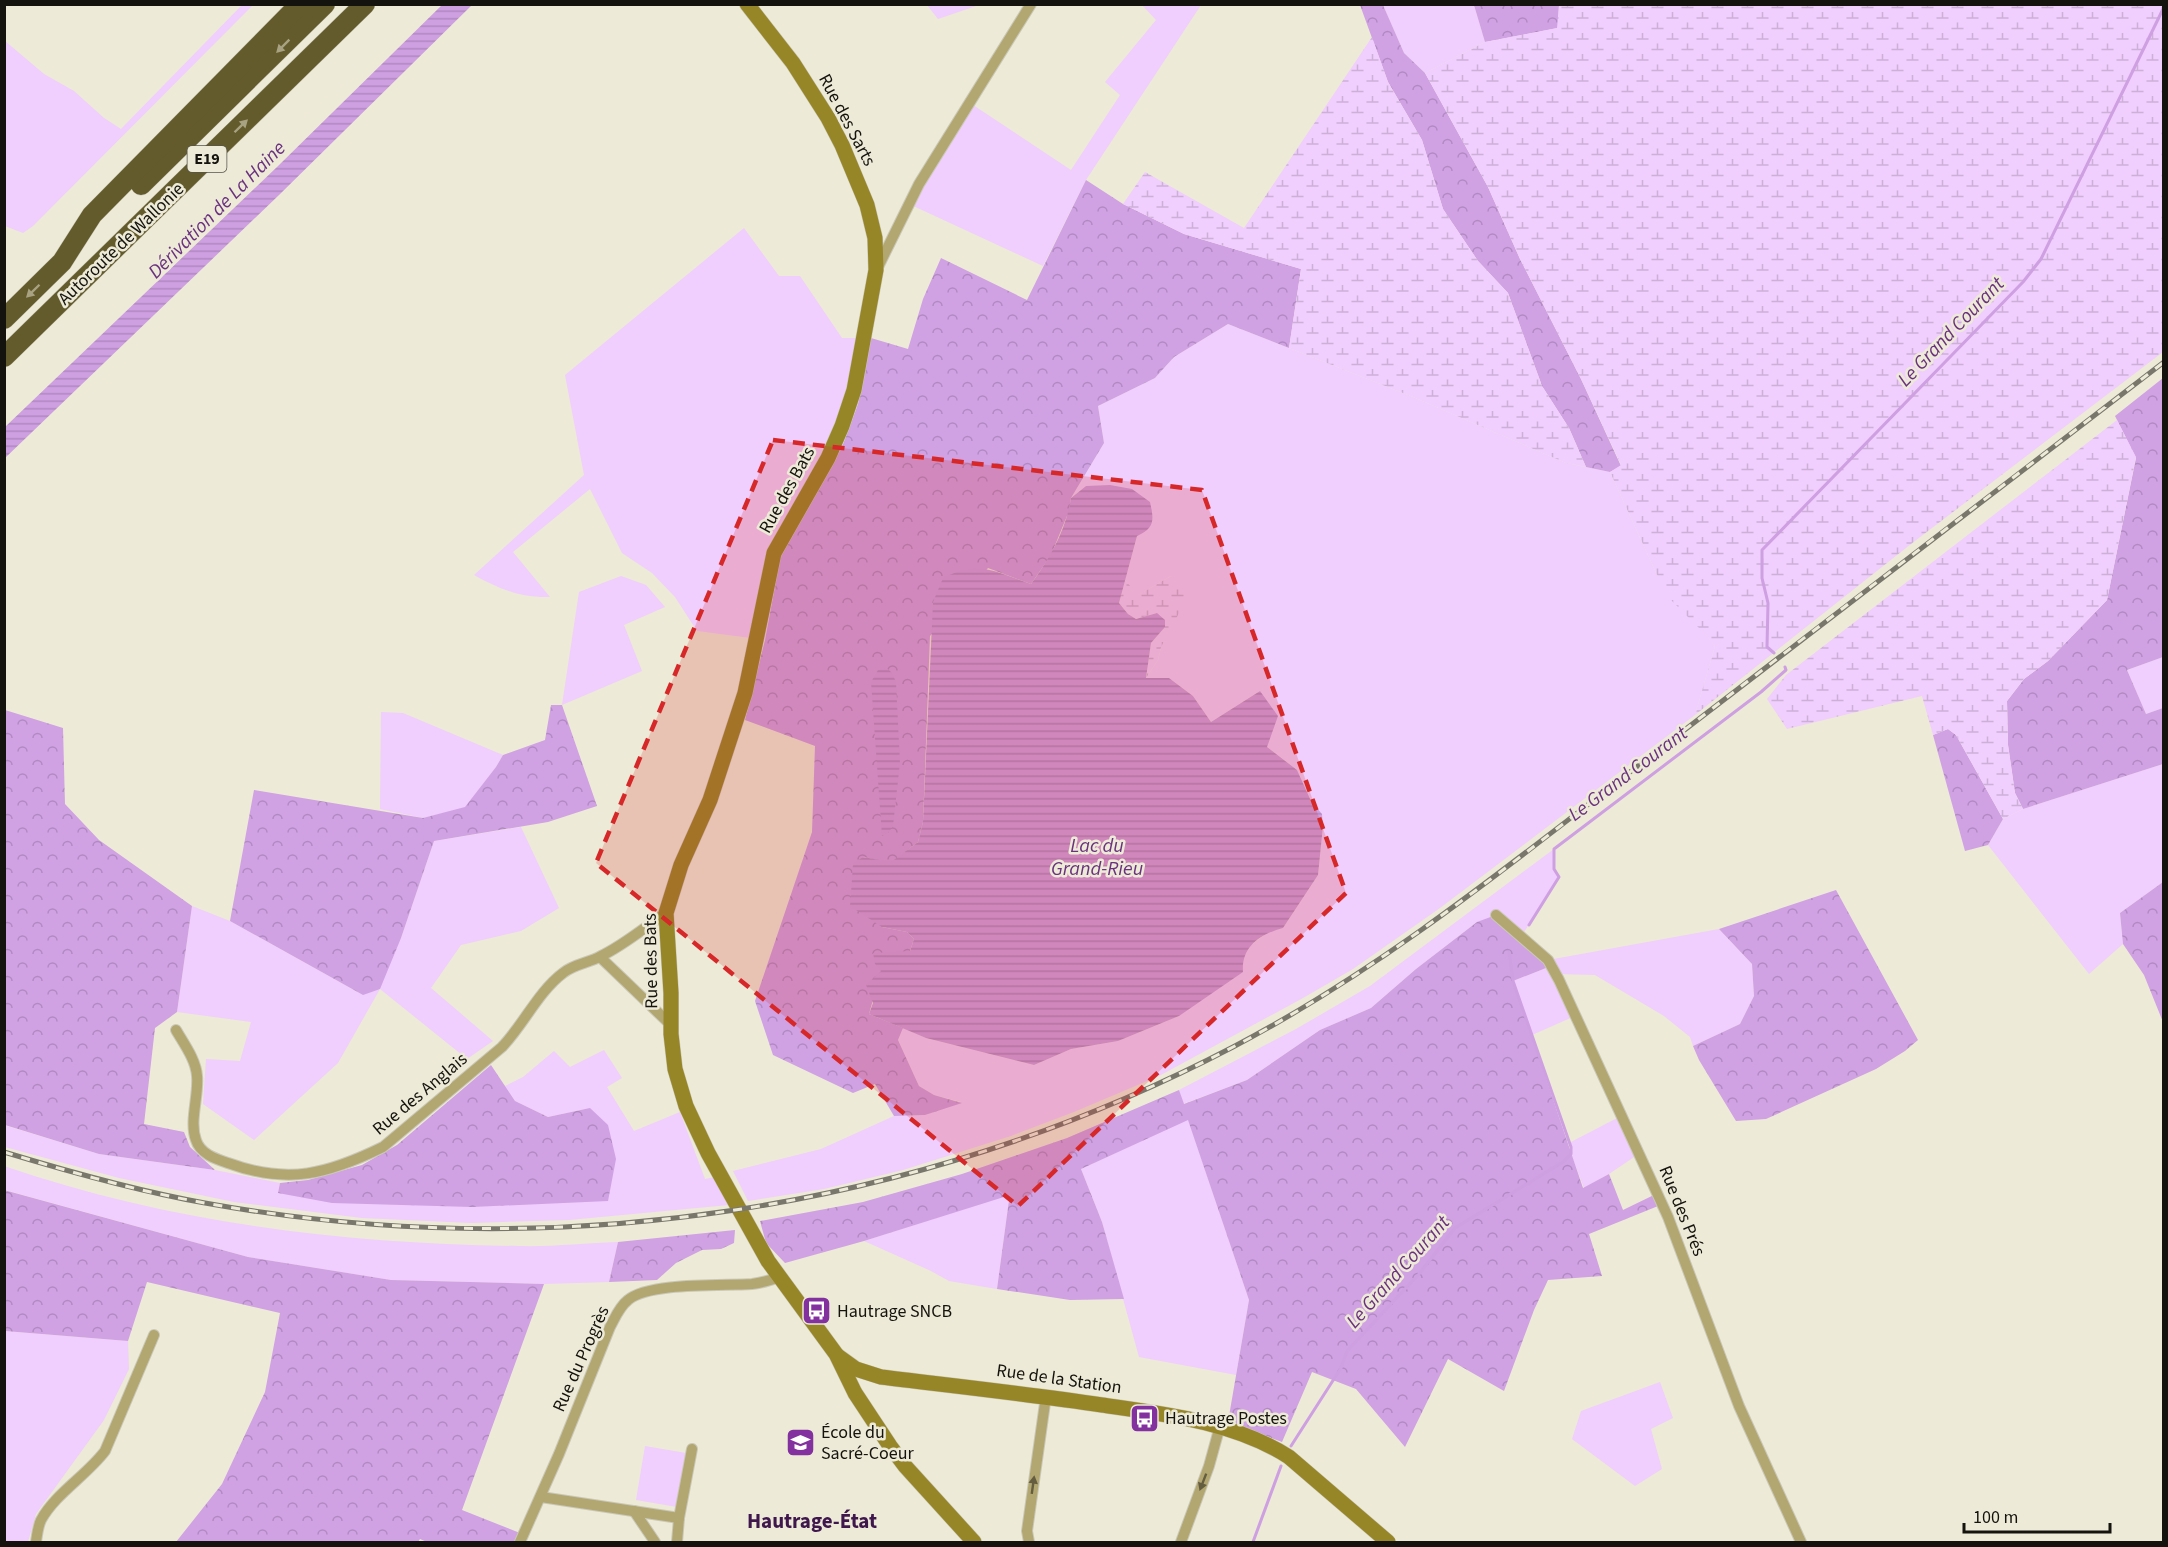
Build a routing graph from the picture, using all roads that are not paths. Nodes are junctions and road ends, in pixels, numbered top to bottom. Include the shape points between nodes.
1 (300, 4) edge
2 (325, 4) edge
3 (365, 4) edge
4 (747, 4) edge
5 (1031, 4) edge
6 (62, 262) junction
7 (876, 270) junction
8 (4, 319) edge
9 (4, 357) edge
10 (666, 913) junction
11 (1496, 915) dead end
12 (600, 957) junction
13 (671, 1025) junction
14 (176, 1030) dead end
15 (780, 1277) junction
16 (154, 1335) dead end
17 (836, 1354) junction
18 (1046, 1396) junction
19 (1220, 1426) junction
20 (692, 1449) dead end
21 (541, 1497) junction
22 (634, 1511) junction
23 (679, 1518) junction
24 (36, 1542) edge
25 (520, 1542) edge
26 (656, 1542) edge
27 (677, 1542) edge
28 (974, 1542) edge
29 (1029, 1542) edge
30 (1181, 1542) edge
31 (1388, 1542) edge
32 (1802, 1542) edge

1 - 6 highway, Autoroute de Wallonie via 92,215
2 -> 6 highway, E19
9 -> 3 highway, Autoroute de Wallonie / E19
4 - 7 street, Rue des Sarts via 793,63 842,145 867,205 875,238
5 - 7 street, Rue des Bats via 919,184
6 -> 8 highway, Autoroute de Wallonie / E19
7 - 10 street, Rue des Bats via 854,390 828,458 774,553 746,693
10 - 12 street, Rue des Anglais
10 - 13 street, Rue des Bats
11 - 32 street, Rue des Prés via 1548,960 1559,980 1668,1216 1739,1406
12 - 13 street
12 - 14 street, Rue des Anglais via 564,972 502,1047 383,1147 308,1175 277,1176 242,1168 202,1150 194,1134 197,1075
13 - 15 street, Rue des Bats via 675,1069 686,1106 708,1153
15 - 17 street, Rue des Bats
15 - 21 street, Rue du Progrès via 755,1284 658,1289 628,1299 610,1327
16 - 24 street via 105,1451 40,1521
17 - 18 street, Rue de la Station via 856,1369 881,1377
17 - 28 street via 855,1393 890,1446
18 - 19 street, Rue de la Station
29 -> 18 street via 1027,1531
19 -> 30 street
19 - 31 street, Rue de la Station via 1289,1457
20 - 23 street
21 - 22 street
21 - 25 street, Rue du Progrès
22 - 23 street
22 - 26 street
23 - 27 street

